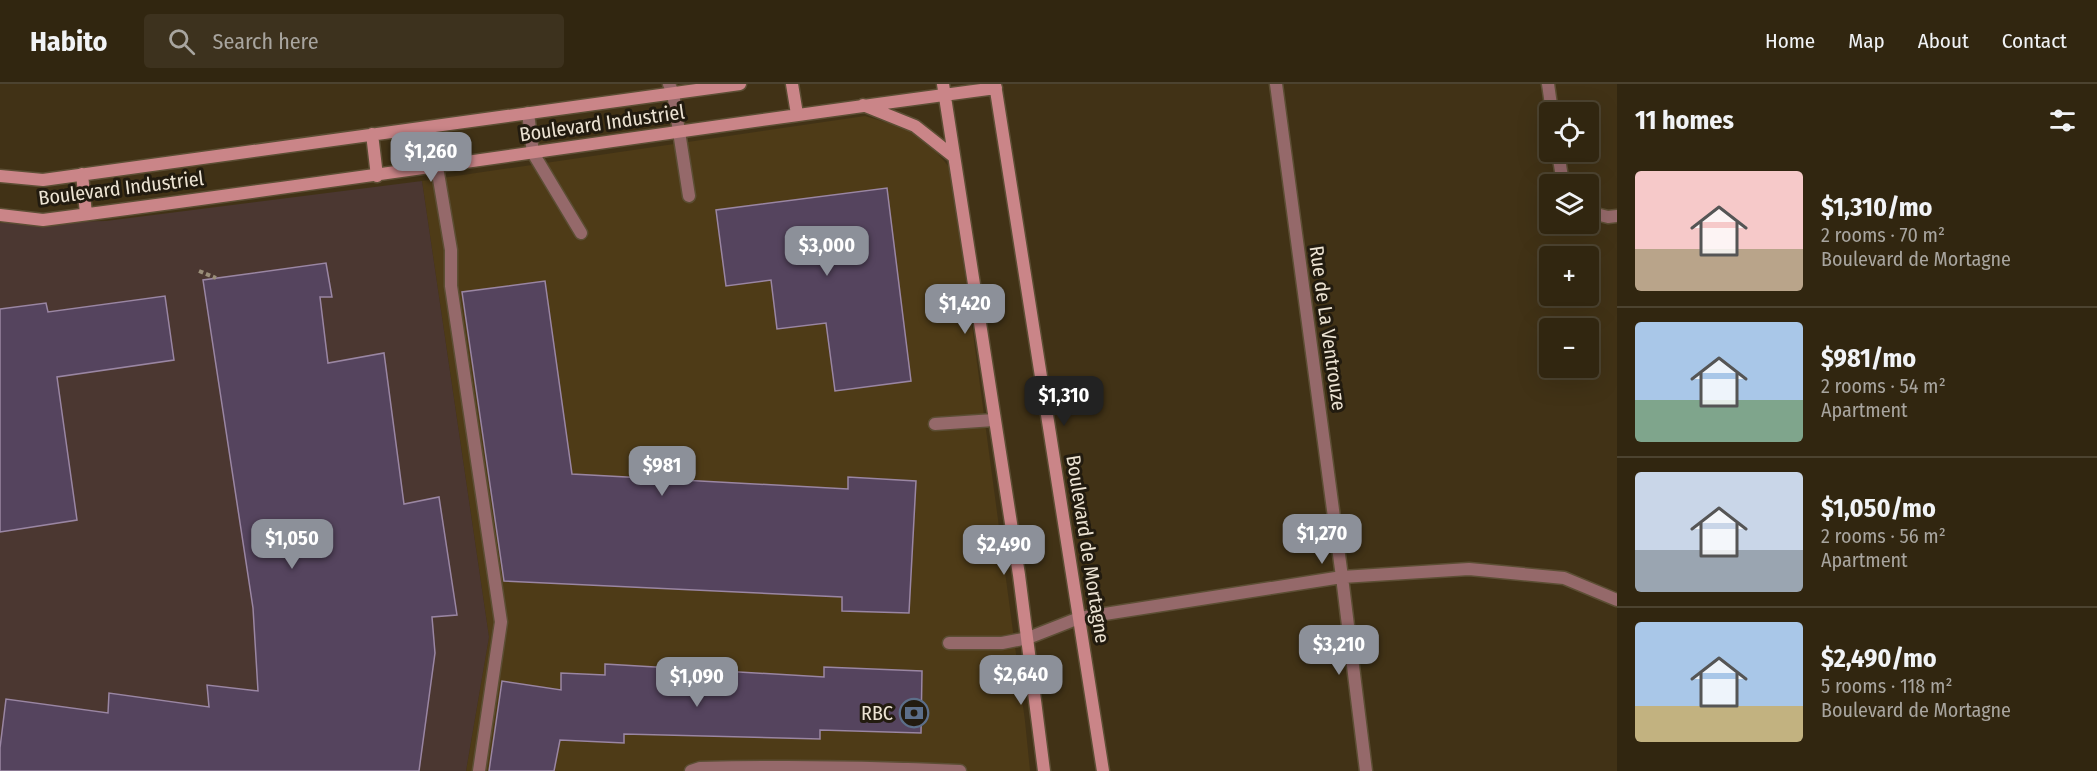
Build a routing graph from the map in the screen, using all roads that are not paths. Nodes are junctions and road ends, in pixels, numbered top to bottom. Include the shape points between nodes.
1 (740, 84) edge
2 (792, 84) edge
3 (1276, 84) edge
4 (1548, 84) edge
5 (995, 86) edge
6 (671, 89) edge
7 (944, 89) edge
8 (1551, 102) edge
9 (861, 105) junction
10 (528, 113) junction
11 (797, 114) junction
12 (679, 132) junction
13 (372, 134) junction
14 (533, 153) junction
15 (953, 156) junction
16 (437, 167) junction
17 (82, 174) junction
18 (0, 176) edge
19 (377, 176) junction
20 (689, 196) dead end
21 (86, 214) junction
22 (0, 215) edge
23 (1599, 215) edge
24 (1617, 216) edge
25 (581, 233) dead end
26 (994, 420) junction
27 (935, 424) dead end
28 (1342, 577) junction
29 (1617, 600) edge
30 (1079, 618) junction
31 (1028, 638) junction
32 (949, 643) dead end
33 (478, 771) edge
34 (691, 771) edge
35 (960, 771) edge
36 (1044, 771) edge
37 (1103, 771) edge
38 (1366, 771) edge

1 - 6 street, Boulevard Industriel
2 - 11 street
3 - 28 street, Rue de La Ventrouze
4 - 8 street
5 - 7 street, Boulevard Industriel
5 - 30 street, Boulevard de Mortagne
6 - 10 street, Boulevard Industriel
6 - 12 street
7 - 9 street, Boulevard Industriel
7 - 15 street
9 - 11 street, Boulevard Industriel
9 - 15 street via 915,126
10 - 13 street, Boulevard Industriel
10 - 14 street
11 - 12 street, Boulevard Industriel
12 - 14 street, Boulevard Industriel
12 - 20 street
13 - 17 street, Boulevard Industriel
13 - 19 street
14 - 16 street, Boulevard Industriel
14 - 25 street
15 - 26 street
16 - 19 street, Boulevard Industriel
16 - 33 street via 501,622
17 - 18 street, Boulevard Industriel via 43,180
17 - 21 street
19 - 21 street, Boulevard Industriel
21 - 22 street, Boulevard Industriel via 43,220
23 - 24 street
26 - 27 street
26 - 31 street
28 - 29 street via 1469,569 1564,578
28 - 30 street
28 - 38 street, Rue de La Ventrouze
30 - 31 street
30 - 37 street, Boulevard de Mortagne
31 - 32 street via 1002,643
31 - 36 street
34 - 35 street via 766,766

